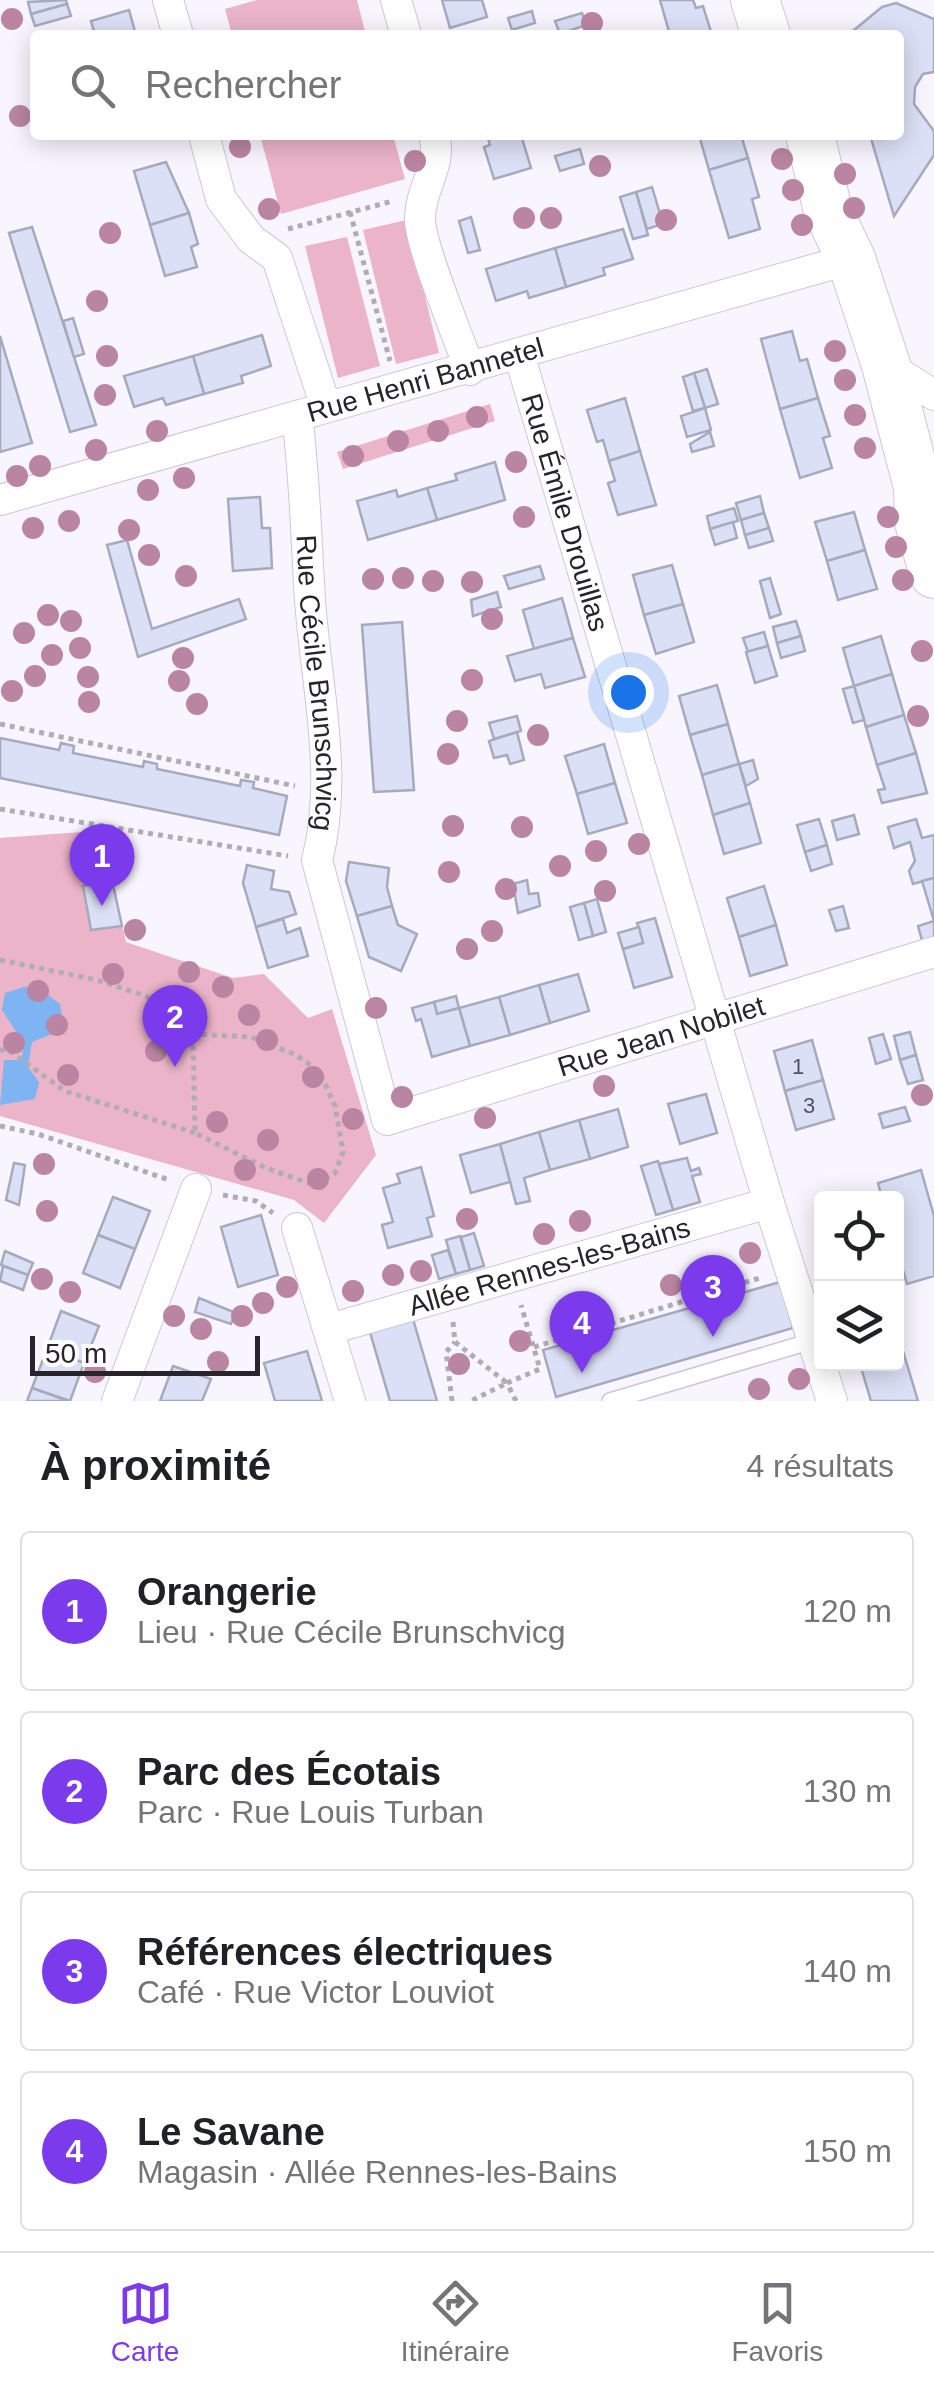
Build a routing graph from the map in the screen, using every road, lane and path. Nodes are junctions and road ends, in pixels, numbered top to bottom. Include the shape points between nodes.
1 (168, 0) edge
2 (396, 0) edge
3 (756, 0) edge
4 (776, 0) edge
5 (177, 30) edge
6 (405, 30) edge
7 (765, 30) edge
8 (785, 30) edge
9 (205, 140) edge
10 (436, 140) edge
11 (808, 142) edge
12 (424, 191) junction
13 (350, 212) junction
14 (251, 239) junction
15 (843, 262) junction
16 (519, 354) junction
17 (886, 366) junction
18 (470, 370) junction
19 (397, 388) junction
20 (934, 395) edge
21 (312, 411) junction
22 (0, 500) edge
23 (919, 522) junction
24 (934, 574) edge
25 (0, 724) edge
26 (325, 794) junction
27 (0, 809) edge
28 (317, 860) junction
29 (934, 952) edge
30 (0, 960) edge
31 (714, 1018) junction
32 (194, 1034) junction
33 (0, 1050) edge
34 (387, 1120) joint
35 (0, 1126) edge
36 (196, 1133) junction
37 (196, 1189) junction
38 (769, 1204) junction
39 (297, 1228) joint
40 (790, 1269) junction
41 (511, 1277) junction
42 (450, 1294) junction
43 (330, 1329) junction
44 (812, 1341) junction
45 (455, 1342) junction
46 (534, 1347) junction
47 (507, 1383) junction
48 (117, 1401) edge
49 (350, 1401) edge
50 (452, 1401) edge
51 (471, 1401) edge
52 (516, 1401) edge
53 (610, 1401) edge
54 (832, 1401) edge

1 - 5 street
2 - 6 street
3 - 7 main road
4 - 8 main road
9 - 14 street, Rue Cécile Brunschvicg via 221,198
10 - 12 street via 440,154
11 - 15 main road
12 - 13 path
12 - 18 street via 420,222
13 - 14 path
13 - 19 path
14 - 21 street, Rue Cécile Brunschvicg via 277,258
15 - 16 street, Rue Henri Bannetel
15 - 17 main road
15 - 23 main road via 901,493
16 - 18 street, Rue Henri Bannetel
16 - 31 street, Rue Émile Drouillas
17 - 20 street
17 - 23 main road via 918,487
18 - 19 street, Rue Henri Bannetel
19 - 21 street, Rue Henri Bannetel
21 - 22 street, Rue Henri Bannetel
21 - 26 street, Rue Cécile Brunschvicg via 306,484
23 - 24 main road
25 - 26 path
26 - 28 street, Rue Cécile Brunschvicg
27 - 28 path
28 - 34 street, Rue Cécile Brunschvicg
29 - 31 street, Rue Jean Nobilet
30 - 32 path via 146,996
31 - 34 street, Rue Jean Nobilet
31 - 38 street, Rue Émile Drouillas
32 - 36 path
32 - 36 path via 251,1037 319,1071 335,1106 343,1152 335,1174 314,1185
33 - 36 path via 65,1091
35 - 37 path
37 - 39 path via 256,1202
37 - 48 street
38 - 40 street, Rue Émile Drouillas
38 - 41 street, Allée Rennes-les-Bains
39 - 43 street
40 - 44 street, Rue Émile Drouillas
40 - 46 path
41 - 42 street, Allée Rennes-les-Bains
41 - 46 path
42 - 43 street, Allée Rennes-les-Bains
42 - 45 path
43 - 49 street
44 - 53 lane
44 - 54 street, Rue Émile Drouillas
45 - 47 path
45 - 50 path via 446,1352
46 - 47 path via 540,1369
47 - 51 path
47 - 52 path

